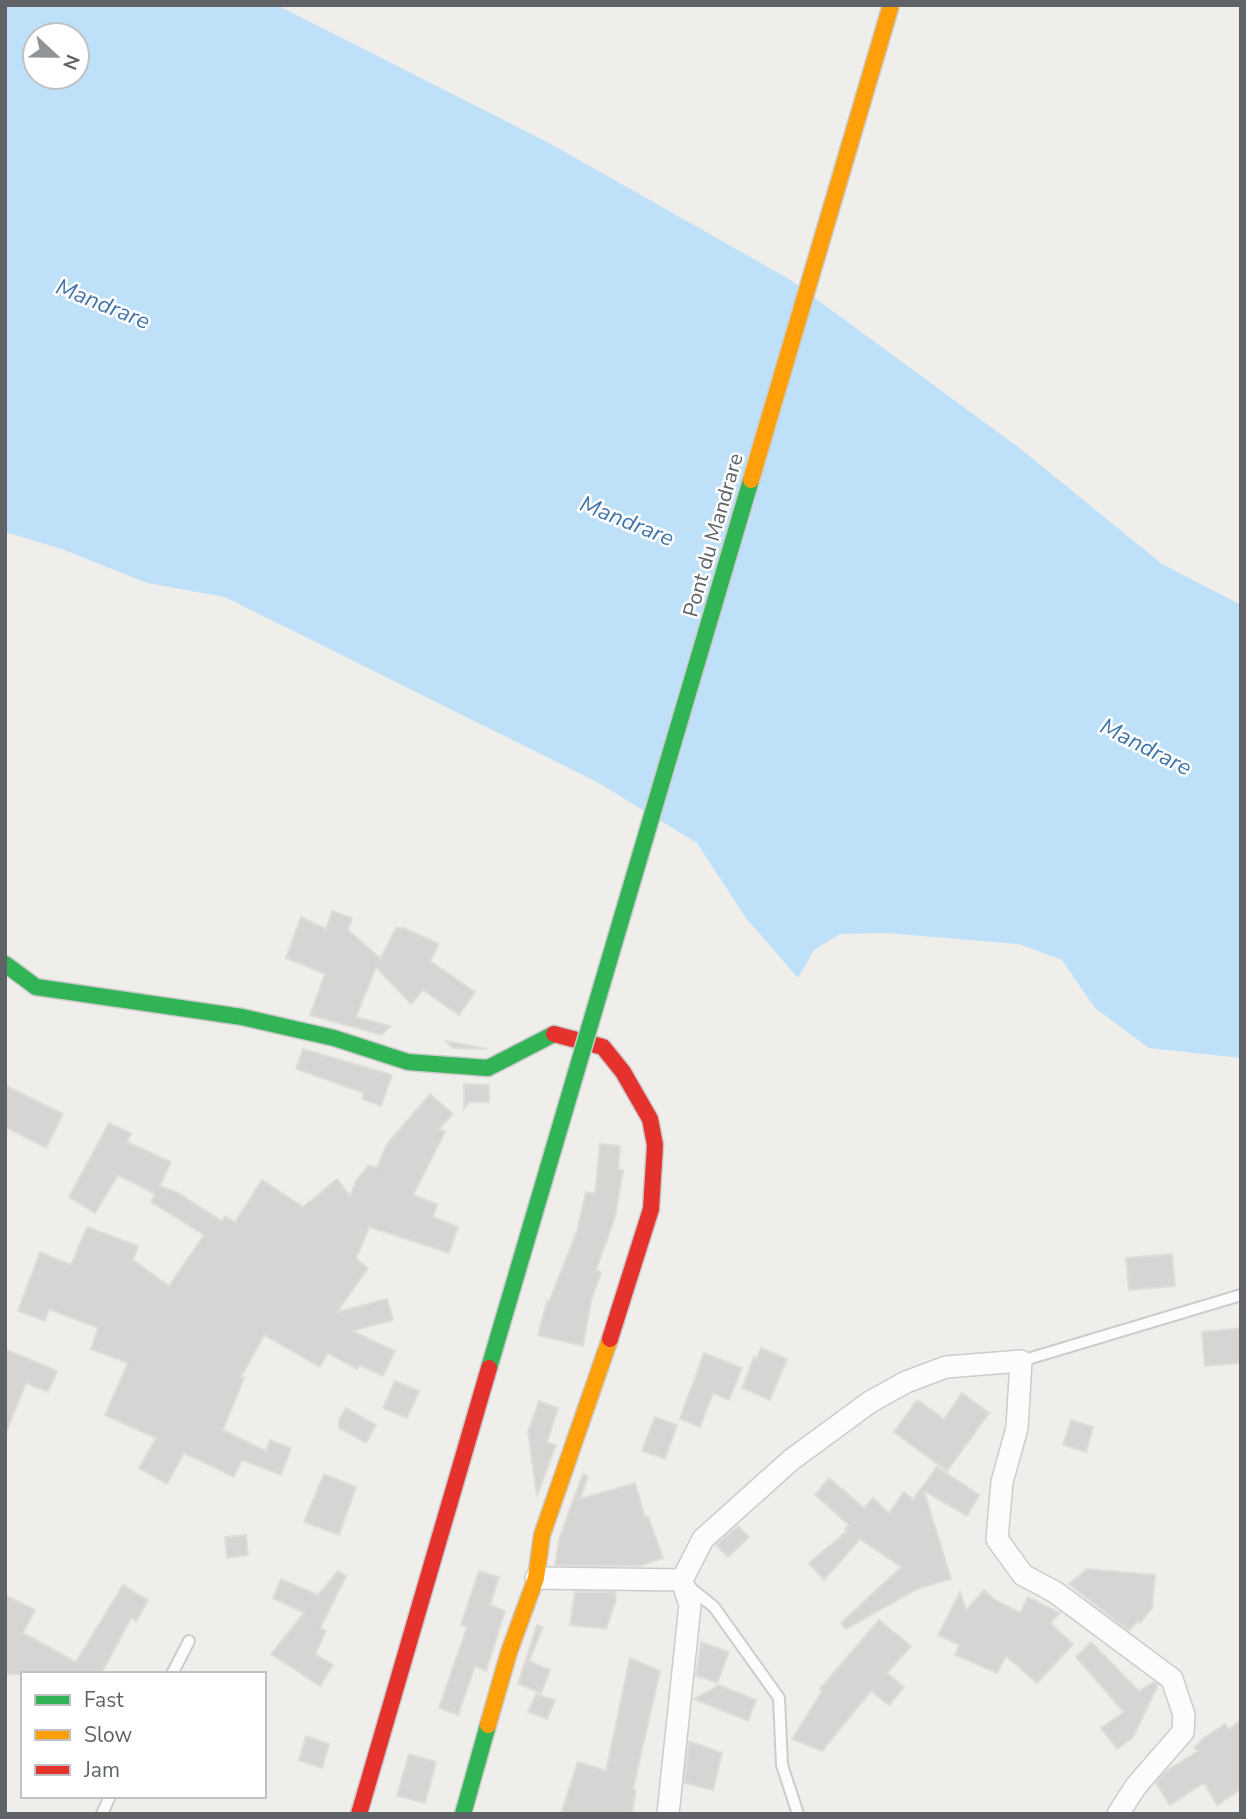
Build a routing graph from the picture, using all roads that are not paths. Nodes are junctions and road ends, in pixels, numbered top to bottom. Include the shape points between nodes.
1 (891, 5) edge
2 (5, 964) edge
3 (1241, 1295) edge
4 (1021, 1361) junction
5 (536, 1578) junction
6 (682, 1580) junction
7 (189, 1641) dead end
8 (173, 1672) edge
9 (109, 1798) edge
10 (102, 1814) edge
11 (359, 1814) edge
12 (463, 1814) edge
13 (668, 1814) edge
14 (798, 1814) edge
15 (1118, 1814) edge

1 - 11 main road, Pont du Mandrare, bridge
2 - 5 main road via 36,987 242,1017 334,1038 408,1062 488,1068 557,1032 603,1047 650,1119 655,1145 651,1209 542,1535
3 - 4 lane
4 - 6 street via 946,1367 870,1402 791,1460 702,1539
4 - 15 street via 1017,1427 1002,1482 997,1539 1023,1575 1055,1592 1172,1679 1184,1715 1183,1732
5 - 6 street
5 - 12 main road via 509,1652
6 - 13 street via 690,1605
6 - 14 lane via 714,1607 779,1698 782,1765
7 - 8 lane
9 - 10 lane

